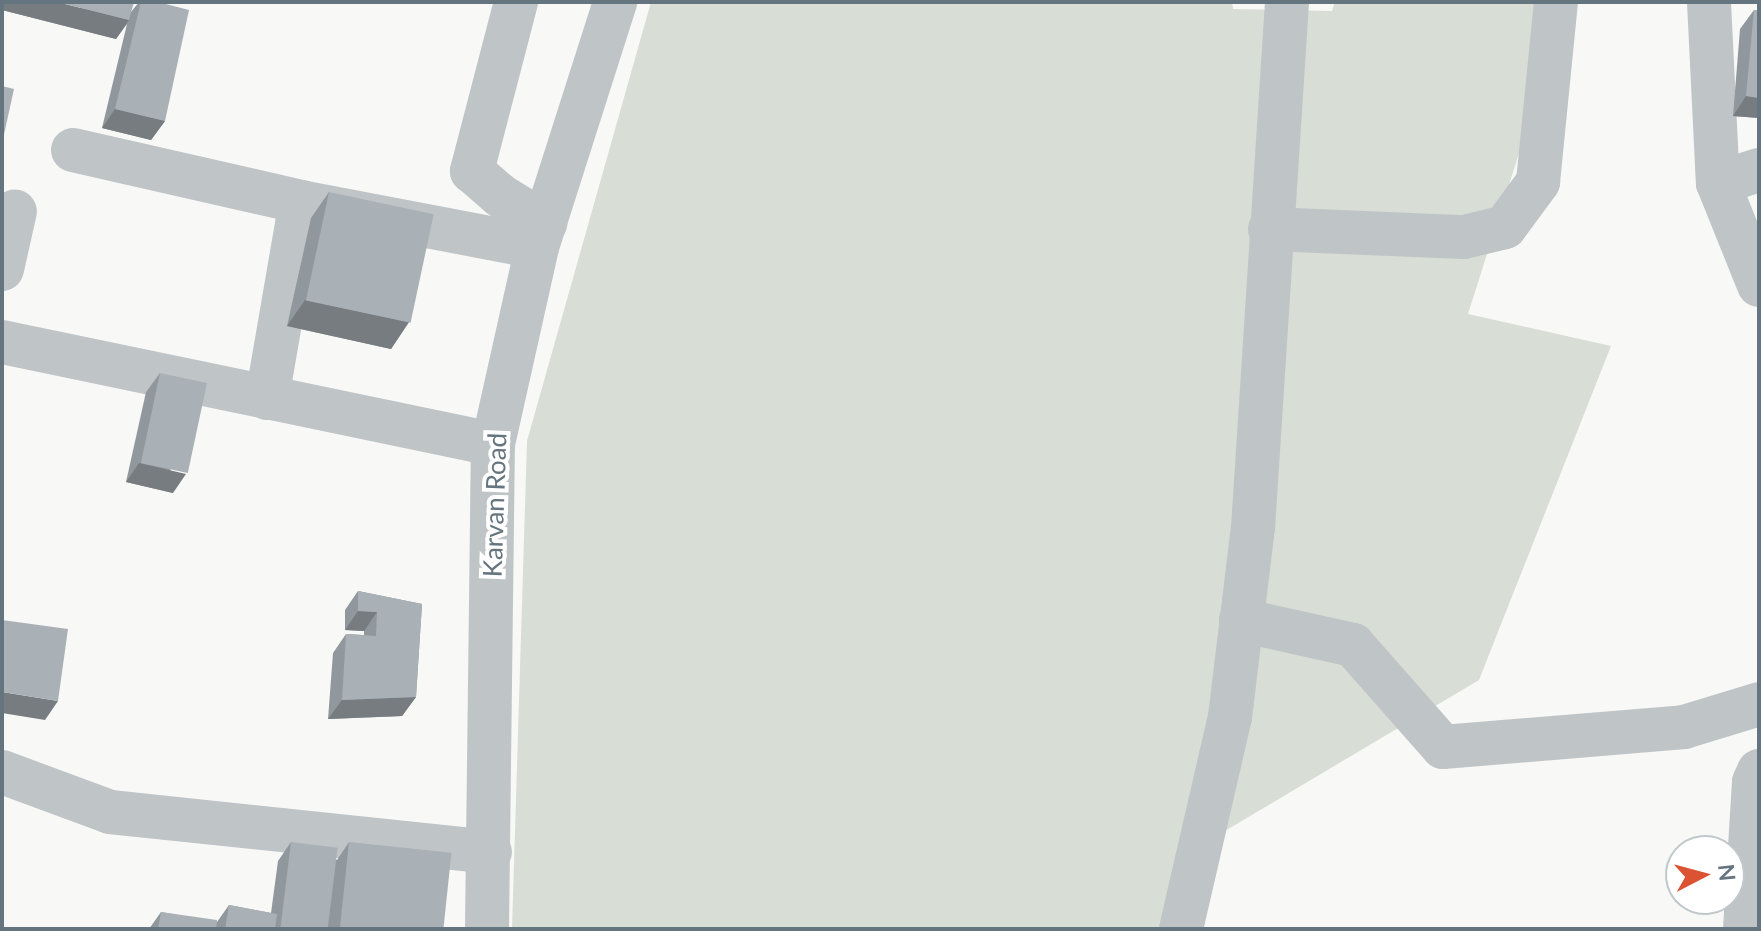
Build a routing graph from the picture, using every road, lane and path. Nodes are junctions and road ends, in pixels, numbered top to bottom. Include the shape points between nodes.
1 (516, 2) edge
2 (615, 2) edge
3 (1287, 2) edge
4 (1556, 2) edge
5 (1709, 2) edge
6 (73, 150) dead end
7 (1759, 170) edge
8 (1718, 183) junction
9 (301, 202) junction
10 (15, 211) dead end
11 (1270, 229) junction
12 (541, 235) junction
13 (2, 269) edge
14 (1759, 285) edge
15 (2, 342) edge
16 (267, 398) junction
17 (493, 444) junction
18 (1241, 620) junction
19 (1759, 704) edge
20 (1759, 771) edge
21 (2, 772) edge
22 (490, 852) junction
23 (487, 929) edge
24 (1181, 929) edge
25 (1745, 929) edge

1 - 12 street via 472,171
2 - 12 street, Karvan Road
3 - 11 street
4 - 11 street via 1538,182 1505,227 1464,237
5 - 8 street
6 - 9 street
7 - 8 street
8 - 14 street
9 - 12 street
9 - 16 street
10 - 13 street
11 - 18 street via 1253,528
12 - 17 street, Karvan Road
15 - 16 street
16 - 17 street
17 - 22 street, Karvan Road
18 - 19 street via 1353,645 1443,747 1684,727
18 - 24 street via 1230,717
20 - 25 street via 1754,782
21 - 22 street via 110,812
22 - 23 street, Karvan Road

